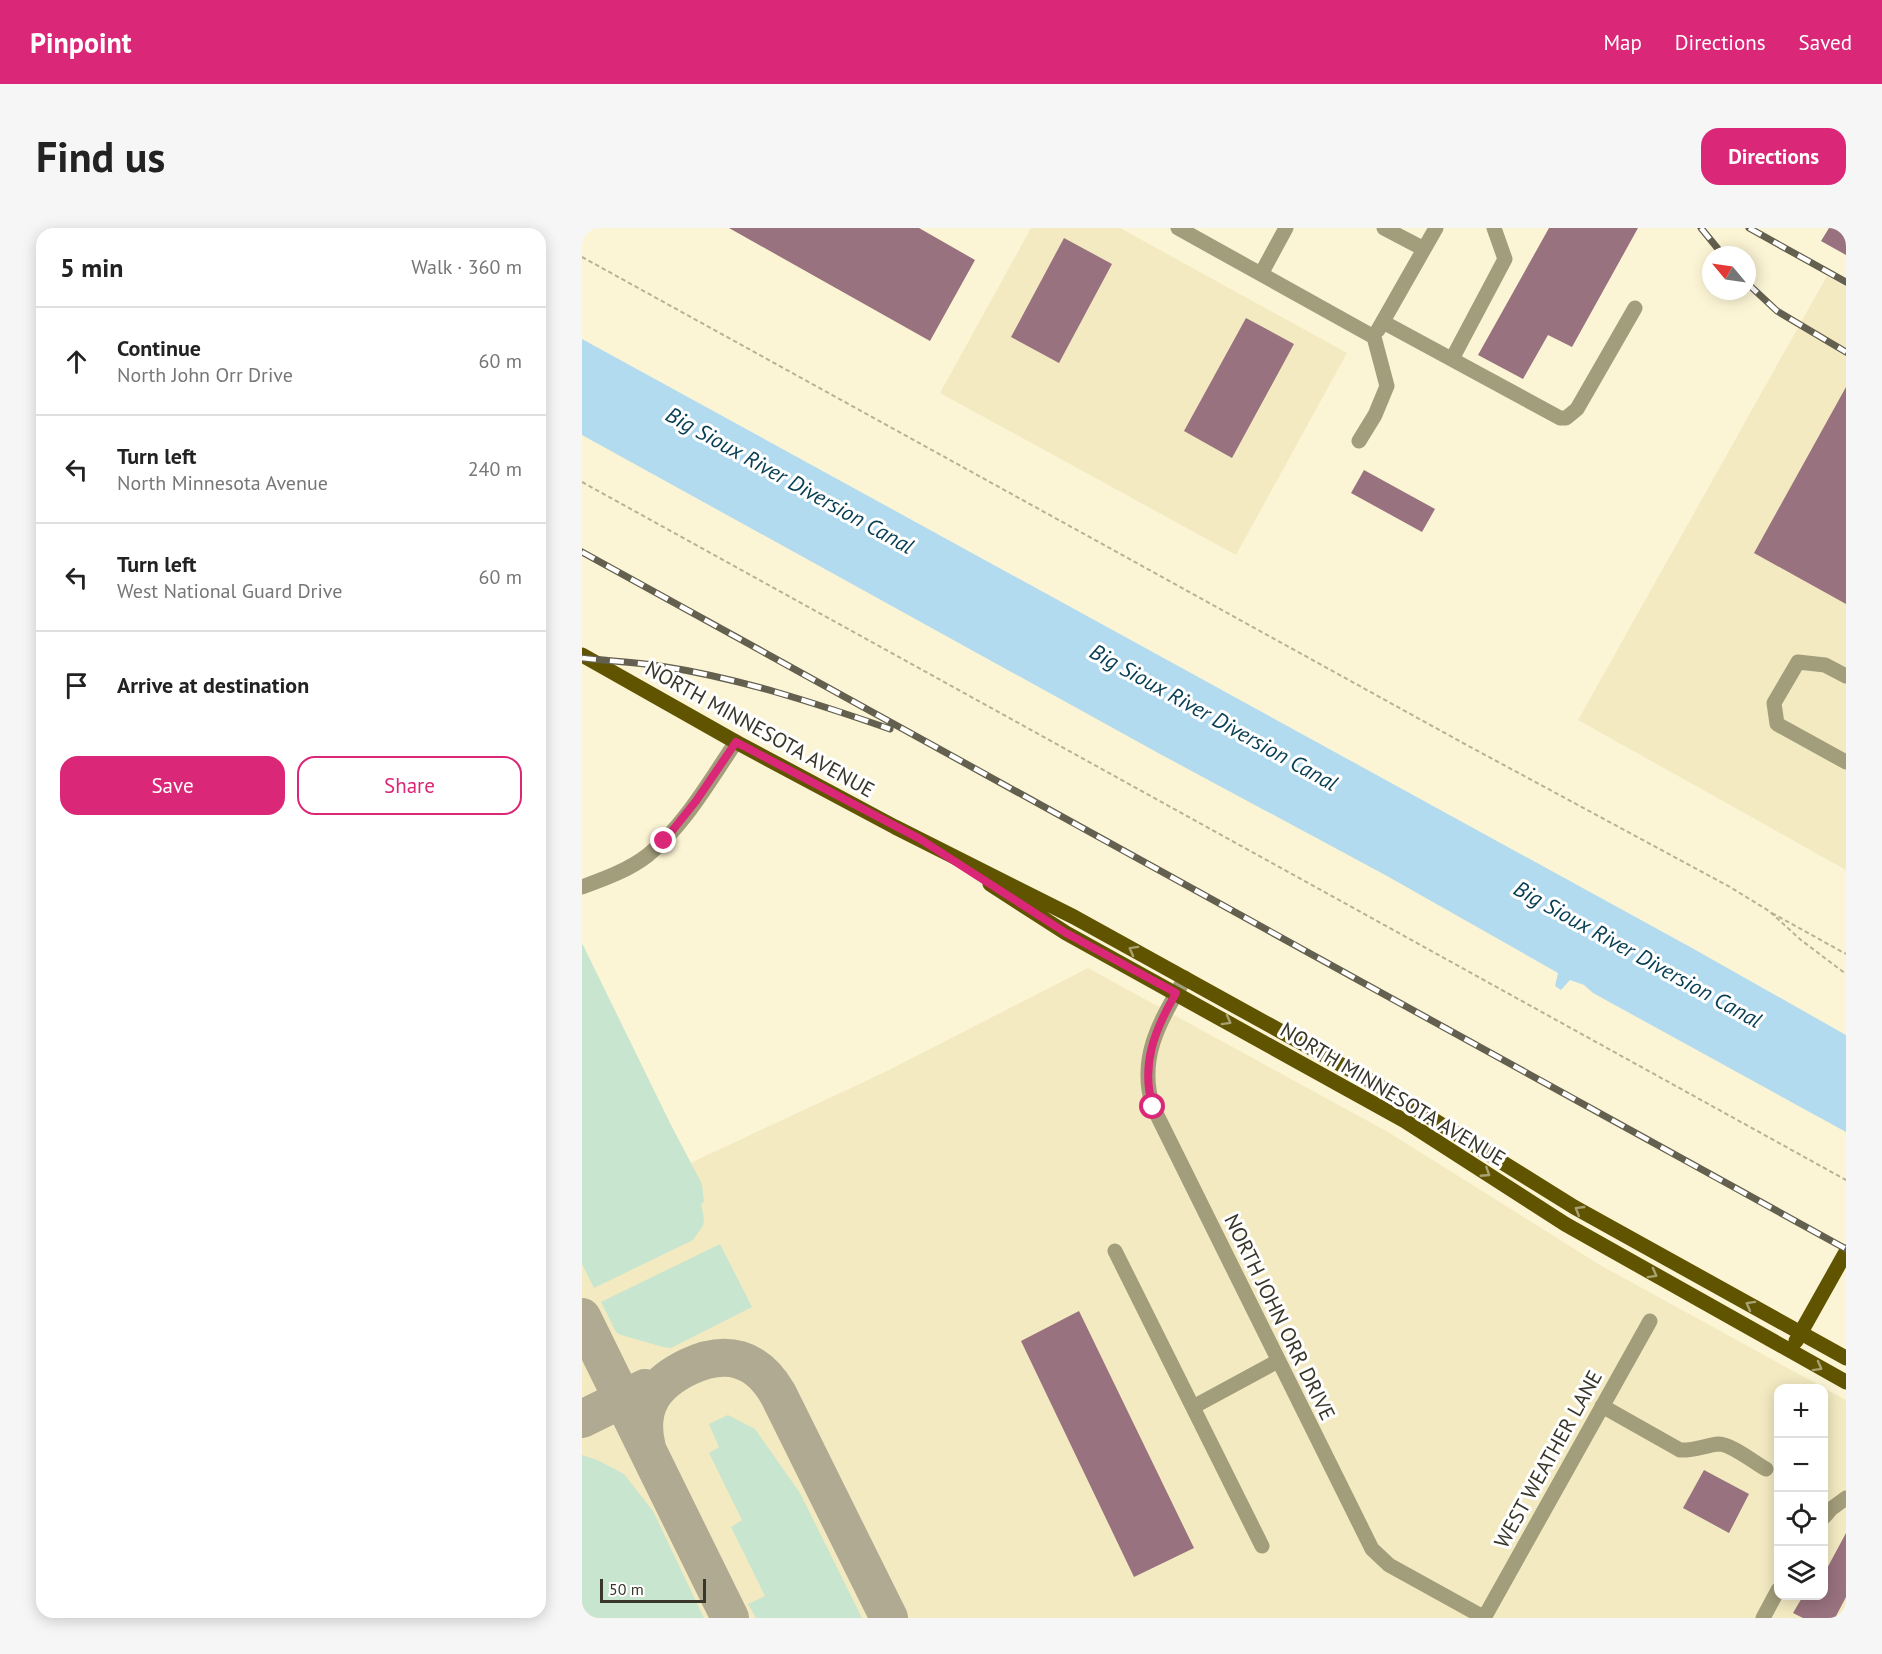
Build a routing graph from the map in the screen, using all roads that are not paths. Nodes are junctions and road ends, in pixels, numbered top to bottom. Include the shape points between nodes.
1 (1178, 228) edge
2 (1286, 228) edge
3 (1384, 228) edge
4 (1436, 228) edge
5 (1494, 228) edge
6 (1424, 249) junction
7 (1261, 274) junction
8 (1635, 308) dead end
9 (1383, 322) junction
10 (1374, 337) junction
11 (1452, 359) junction
12 (1359, 441) dead end
13 (582, 655) edge
14 (1846, 676) edge
15 (736, 742) junction
16 (1846, 762) edge
17 (920, 839) junction
18 (582, 887) edge
19 (1185, 978) junction
20 (1176, 993) junction
21 (1115, 1251) dead end
22 (1846, 1252) edge
23 (1650, 1321) dead end
24 (1801, 1333) junction
25 (1790, 1352) junction
26 (1846, 1358) edge
27 (1278, 1361) junction
28 (1846, 1382) edge
29 (1602, 1406) junction
30 (1193, 1407) junction
31 (1766, 1469) dead end
32 (1846, 1498) edge
33 (1828, 1512) edge
34 (1262, 1546) dead end
35 (1774, 1599) edge
36 (1484, 1618) edge
37 (1763, 1618) edge

1 - 7 street
2 - 7 street
3 - 6 street
4 - 6 street
5 - 11 street via 1505,260
6 - 9 street
7 - 10 street
8 - 11 street via 1577,409 1566,418
9 - 10 street
9 - 11 street
10 - 12 street via 1387,386
13 - 15 main road, NORTH MINNESOTA AVENUE
14 - 16 street via 1825,665 1798,662 1774,703 1777,724
15 - 17 main road, NORTH MINNESOTA AVENUE
15 - 18 street via 664,841 626,869
19 -> 17 main road, NORTH MINNESOTA AVENUE
17 - 20 main road, NORTH MINNESOTA AVENUE via 1066,933
19 - 20 street, NORTH JOHN ORR DRIVE
24 -> 19 main road, NORTH MINNESOTA AVENUE via 1601,1223 1413,1106
20 -> 25 main road, NORTH MINNESOTA AVENUE via 1405,1121 1565,1224
20 - 27 street, NORTH JOHN ORR DRIVE via 1151,1047 1148,1093
21 - 30 street
22 - 24 main road
23 - 29 street, WEST WEATHER LANE
24 - 25 main road
24 - 26 main road, NORTH MINNESOTA AVENUE
25 -> 28 main road, NORTH MINNESOTA AVENUE
27 - 30 street
27 - 36 street, NORTH JOHN ORR DRIVE via 1372,1549 1389,1565
29 - 31 street via 1680,1450 1719,1444
29 - 36 street, WEST WEATHER LANE
30 - 34 street
32 - 33 street
35 - 37 street

